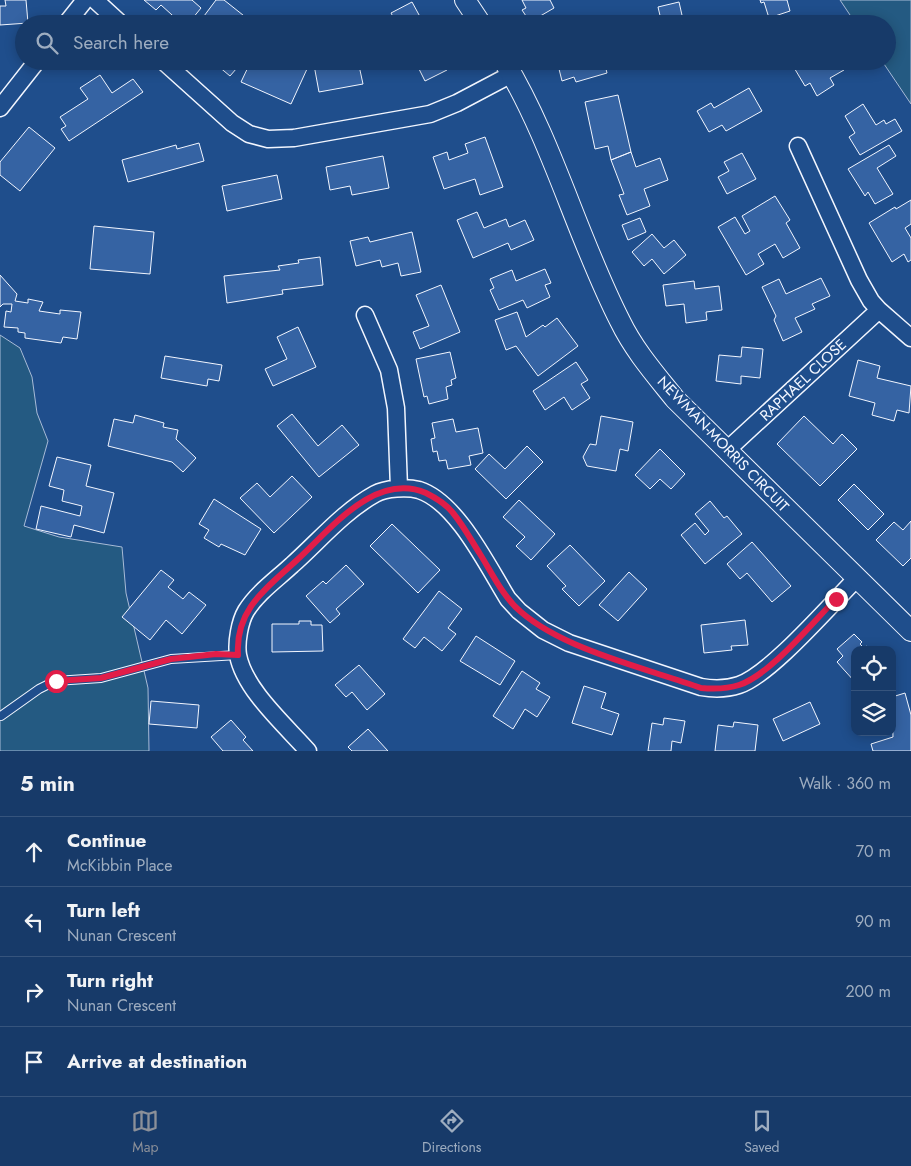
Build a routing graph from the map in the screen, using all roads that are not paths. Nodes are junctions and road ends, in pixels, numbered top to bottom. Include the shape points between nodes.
1 (85, 0) edge
2 (95, 0) edge
3 (465, 0) edge
4 (73, 15) edge
5 (111, 15) edge
6 (476, 15) edge
7 (29, 70) edge
8 (173, 70) edge
9 (505, 70) edge
10 (509, 70) edge
11 (0, 108) edge
12 (798, 146) dead end
13 (879, 310) junction
14 (364, 315) dead end
15 (911, 338) edge
16 (727, 450) junction
17 (399, 488) junction
18 (857, 578) junction
19 (911, 631) edge
20 (238, 655) junction
21 (1, 716) edge
22 (308, 751) edge

1 - 4 street
2 - 5 street
3 - 6 street
7 - 11 street
8 - 9 street via 232,123 249,134 268,140 430,114 457,103
10 - 16 street, NEWMAN-MORRIS CIRCUIT via 540,133 621,324 675,399
12 - 13 street via 859,280
13 - 15 street
13 - 16 street, RAPHAEL CLOSE
14 - 17 street via 388,370 396,408
16 - 18 street, NEWMAN-MORRIS CIRCUIT
17 - 18 street via 418,490 437,498 452,512 508,599 543,630 569,643 701,688 739,685 762,673
17 - 20 street via 377,493 357,506 259,596 243,617
18 - 19 street, NEWMAN-MORRIS CIRCUIT
20 - 21 lane via 171,659 101,678 56,681
20 - 22 street via 243,673 254,689

